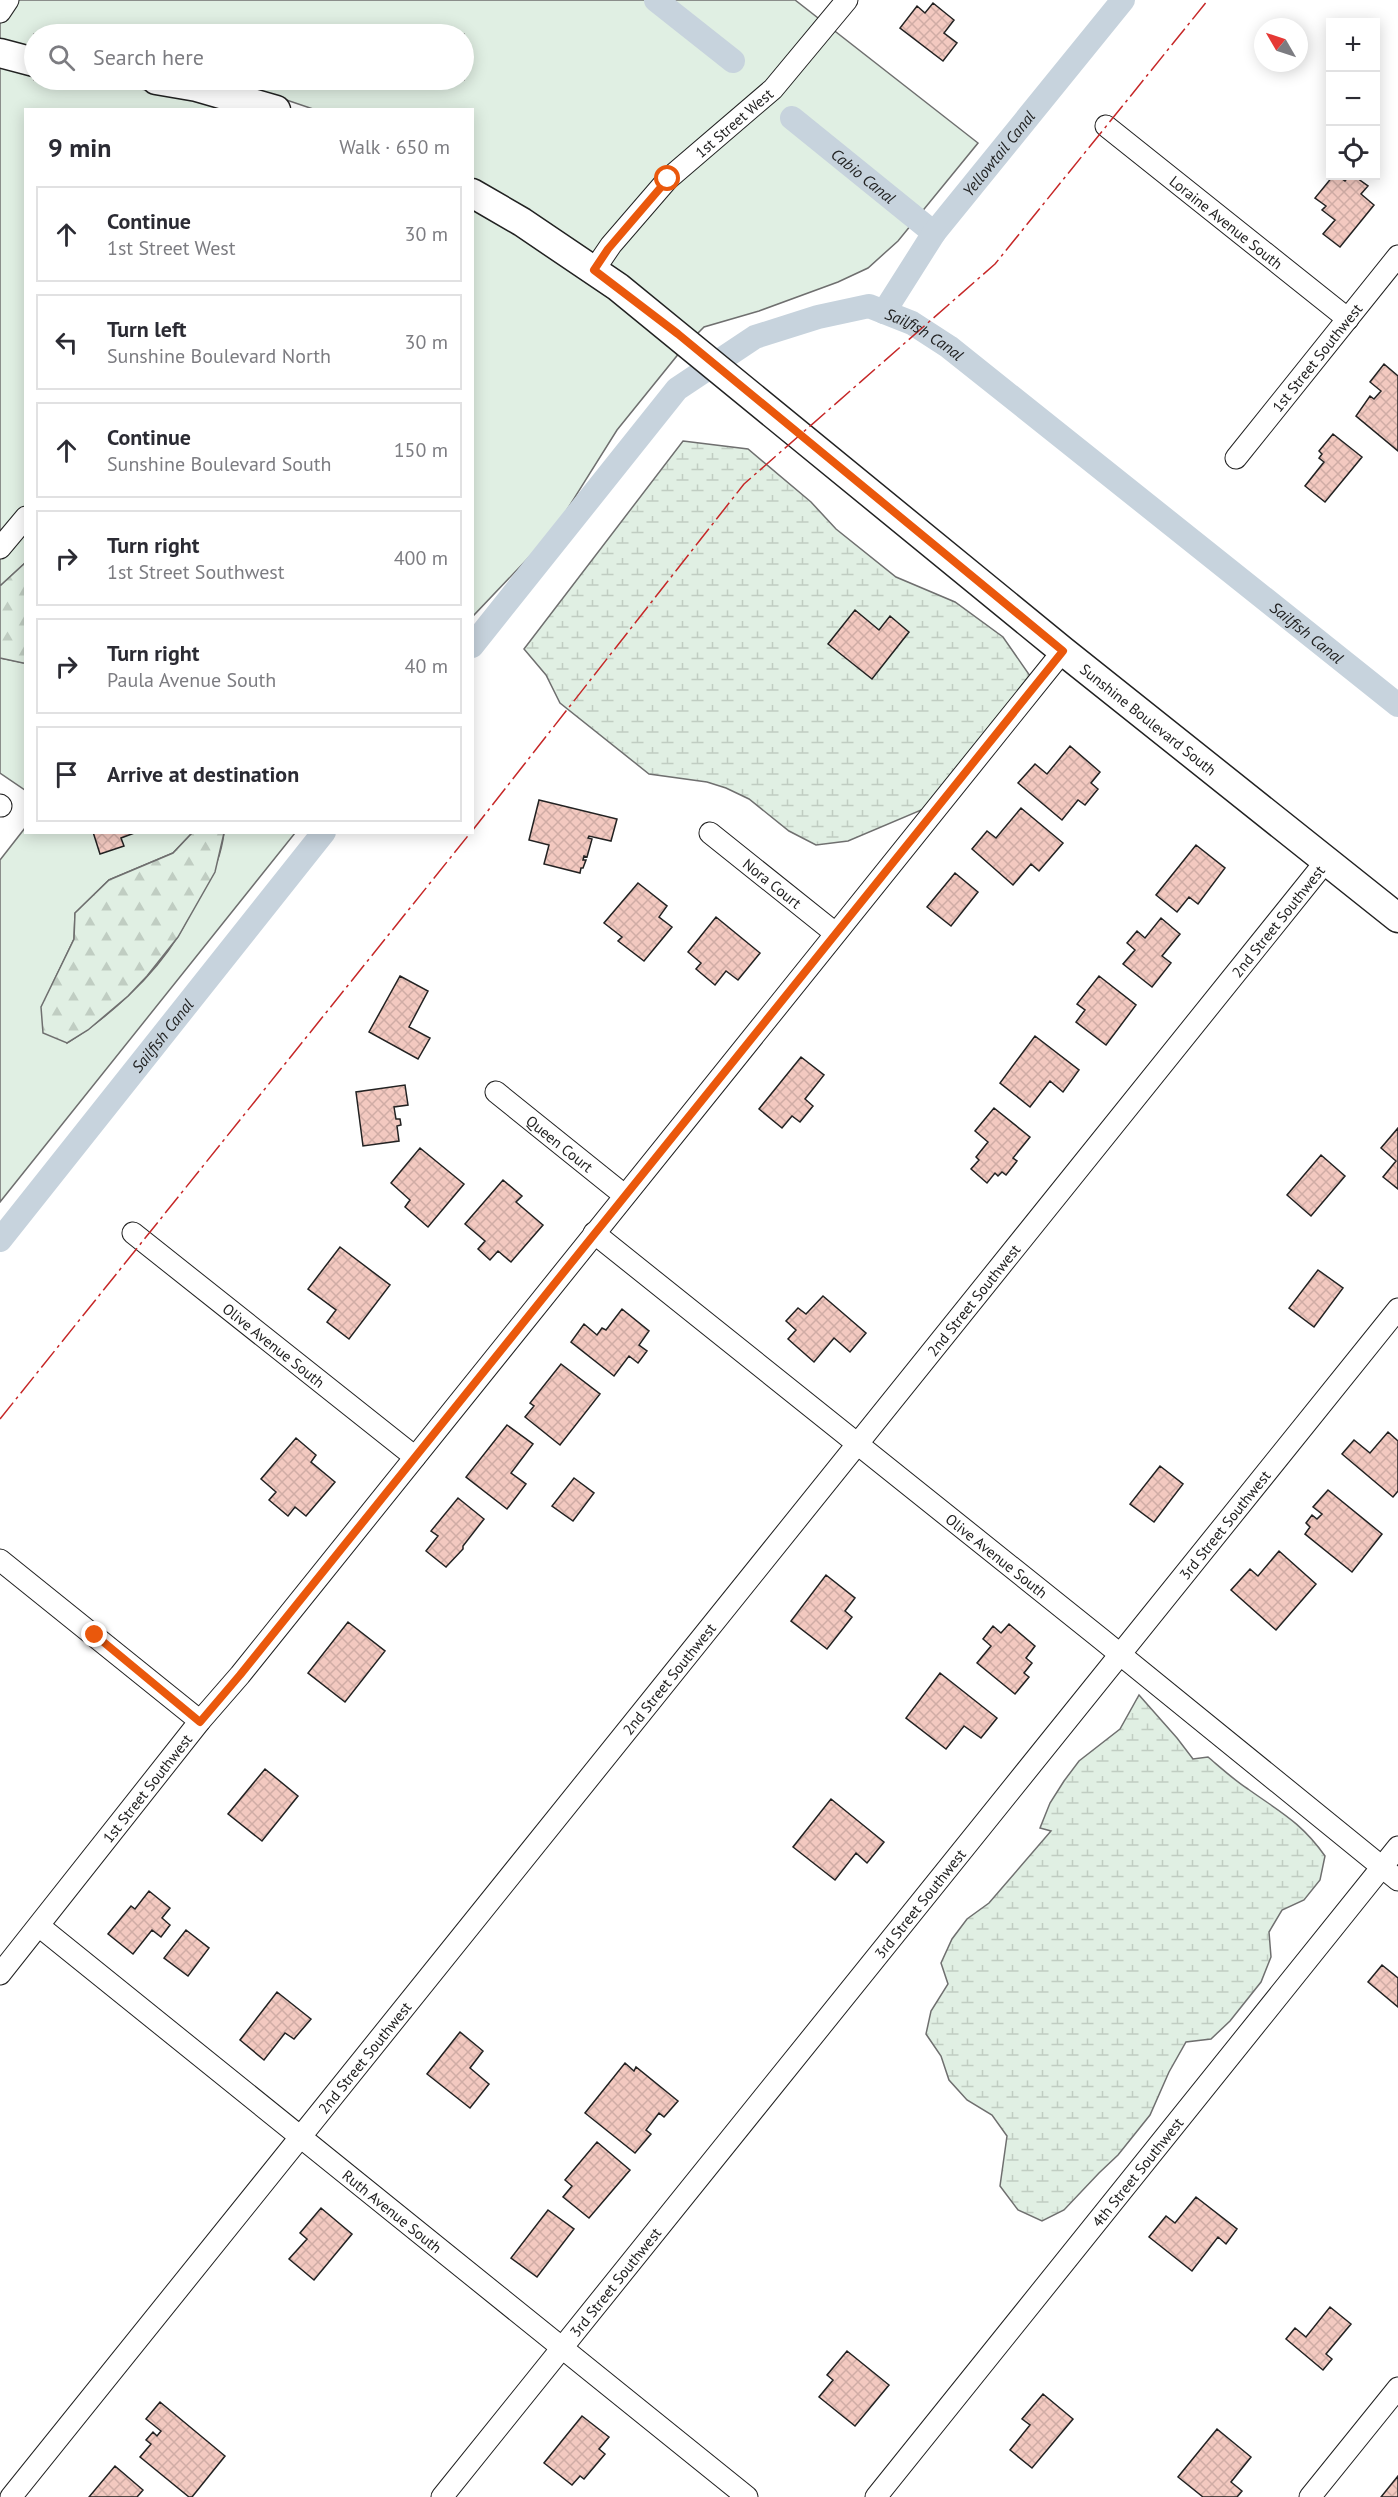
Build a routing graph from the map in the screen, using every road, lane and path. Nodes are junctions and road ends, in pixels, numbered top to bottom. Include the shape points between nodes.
1 (8, 0) edge
2 (847, 0) edge
3 (0, 12) edge
4 (0, 53) edge
5 (24, 59) edge
6 (207, 90) edge
7 (269, 108) edge
8 (1106, 126) dead end
9 (474, 194) edge
10 (1398, 256) edge
11 (594, 270) junction
12 (1348, 319) junction
13 (1236, 458) dead end
14 (24, 519) edge
15 (0, 548) edge
16 (1063, 651) junction
17 (710, 833) dead end
18 (1326, 861) junction
19 (1398, 918) edge
20 (835, 933) junction
21 (496, 1092) dead end
22 (624, 1195) junction
23 (133, 1233) dead end
24 (594, 1233) junction
25 (1398, 1309) edge
26 (857, 1444) junction
27 (415, 1457) junction
28 (0, 1560) edge
29 (1120, 1655) junction
30 (200, 1722) junction
31 (1398, 1847) edge
32 (1390, 1874) edge
33 (39, 1926) junction
34 (0, 1974) edge
35 (299, 2137) junction
36 (562, 2348) junction
37 (1398, 2388) edge
38 (11, 2497) edge
39 (442, 2497) edge
40 (747, 2497) edge
41 (876, 2497) edge
42 (1310, 2497) edge

1 - 3 street
2 - 11 street, 1st Street West via 773,89 668,179
4 - 5 street
6 - 7 street
8 - 12 street, Loraine Avenue South
9 - 11 street, Sunshine Boulevard South
10 - 12 street, 1st Street Southwest
11 - 16 street, Sunshine Boulevard South via 678,334
12 - 13 street, 1st Street Southwest
14 - 15 street
16 - 18 street, Sunshine Boulevard South
16 - 20 street, 1st Street Southwest
17 - 20 street, Nora Court
18 - 19 street, Sunshine Boulevard South
18 - 26 street, 2nd Street Southwest
20 - 22 street, 1st Street Southwest
21 - 22 street, Queen Court
22 - 24 street, 1st Street Southwest
23 - 27 street, Olive Avenue South
24 - 26 street, Olive Avenue South
24 - 27 street, 1st Street Southwest
25 - 29 street, 3rd Street Southwest
26 - 29 street, Olive Avenue South
26 - 35 street, 2nd Street Southwest
27 - 30 street, 1st Street Southwest
28 - 30 street
29 - 32 street, Olive Avenue South
29 - 36 street, 3rd Street Southwest
30 - 33 street, 1st Street Southwest
31 - 32 street, 4th Street Southwest
32 - 41 street, 4th Street Southwest
33 - 34 street, 1st Street Southwest
33 - 35 street, Ruth Avenue South
35 - 36 street, Ruth Avenue South
35 - 38 street, 2nd Street Southwest
36 - 39 street, 3rd Street Southwest
36 - 40 street, Ruth Avenue South
37 - 42 street

